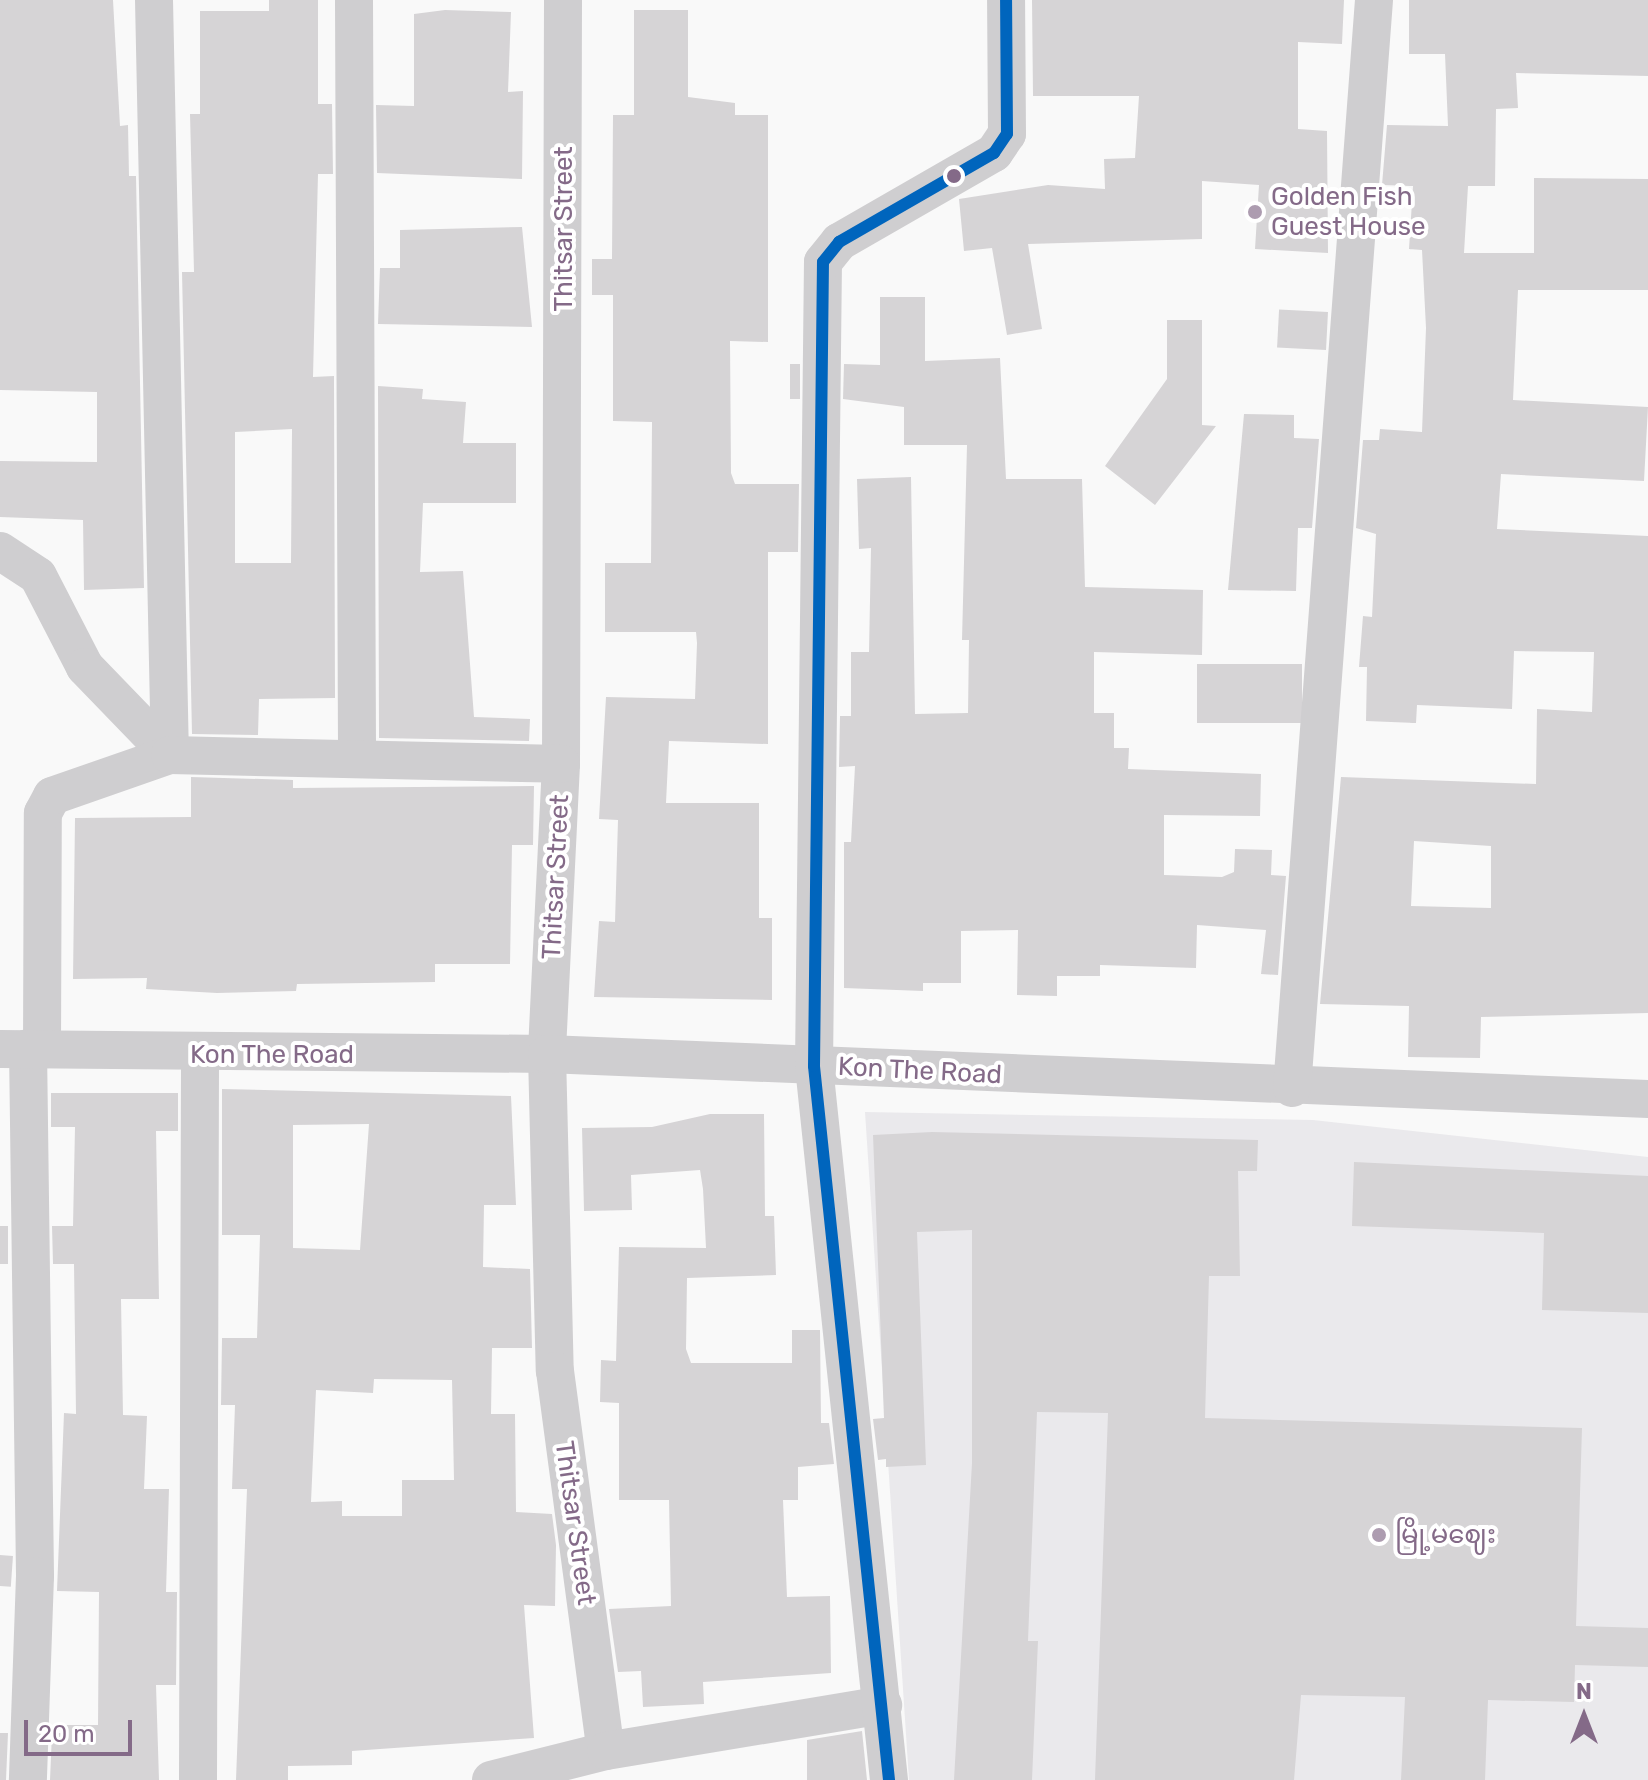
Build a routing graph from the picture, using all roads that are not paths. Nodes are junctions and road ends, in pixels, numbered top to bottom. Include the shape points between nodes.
1 (154, 0) edge
2 (354, 0) edge
3 (563, 0) edge
4 (1006, 0) edge
5 (1374, 0) edge
6 (0, 551) edge
7 (170, 755) junction
8 (357, 755) junction
9 (561, 764) junction
10 (23, 1048) edge
11 (547, 1054) junction
12 (200, 1056) junction
13 (814, 1066) junction
14 (1292, 1088) junction
15 (1648, 1099) edge
16 (883, 1705) junction
17 (606, 1751) junction
18 (28, 1780) edge
19 (198, 1780) edge
20 (491, 1780) edge
21 (889, 1780) edge

1 - 7 street
2 - 8 street
3 - 9 street, Thitsar Street
4 - 13 street via 1007,134 994,153 839,242 823,262
5 - 14 street
6 - 7 street via 38,576 85,667
7 - 8 street
7 - 10 street via 76,785 52,796 43,813
8 - 9 street
9 - 11 street, Thitsar Street
10 - 12 street, Kon The Road
10 - 18 street via 35,1576
11 - 12 street, Kon The Road
11 - 13 street, Kon The Road
11 - 17 street, Thitsar Street via 555,1371
12 - 19 street
13 - 14 street, Kon The Road
13 - 16 street
14 - 15 street, Kon The Road
16 - 17 street
16 - 21 street
17 - 20 street

